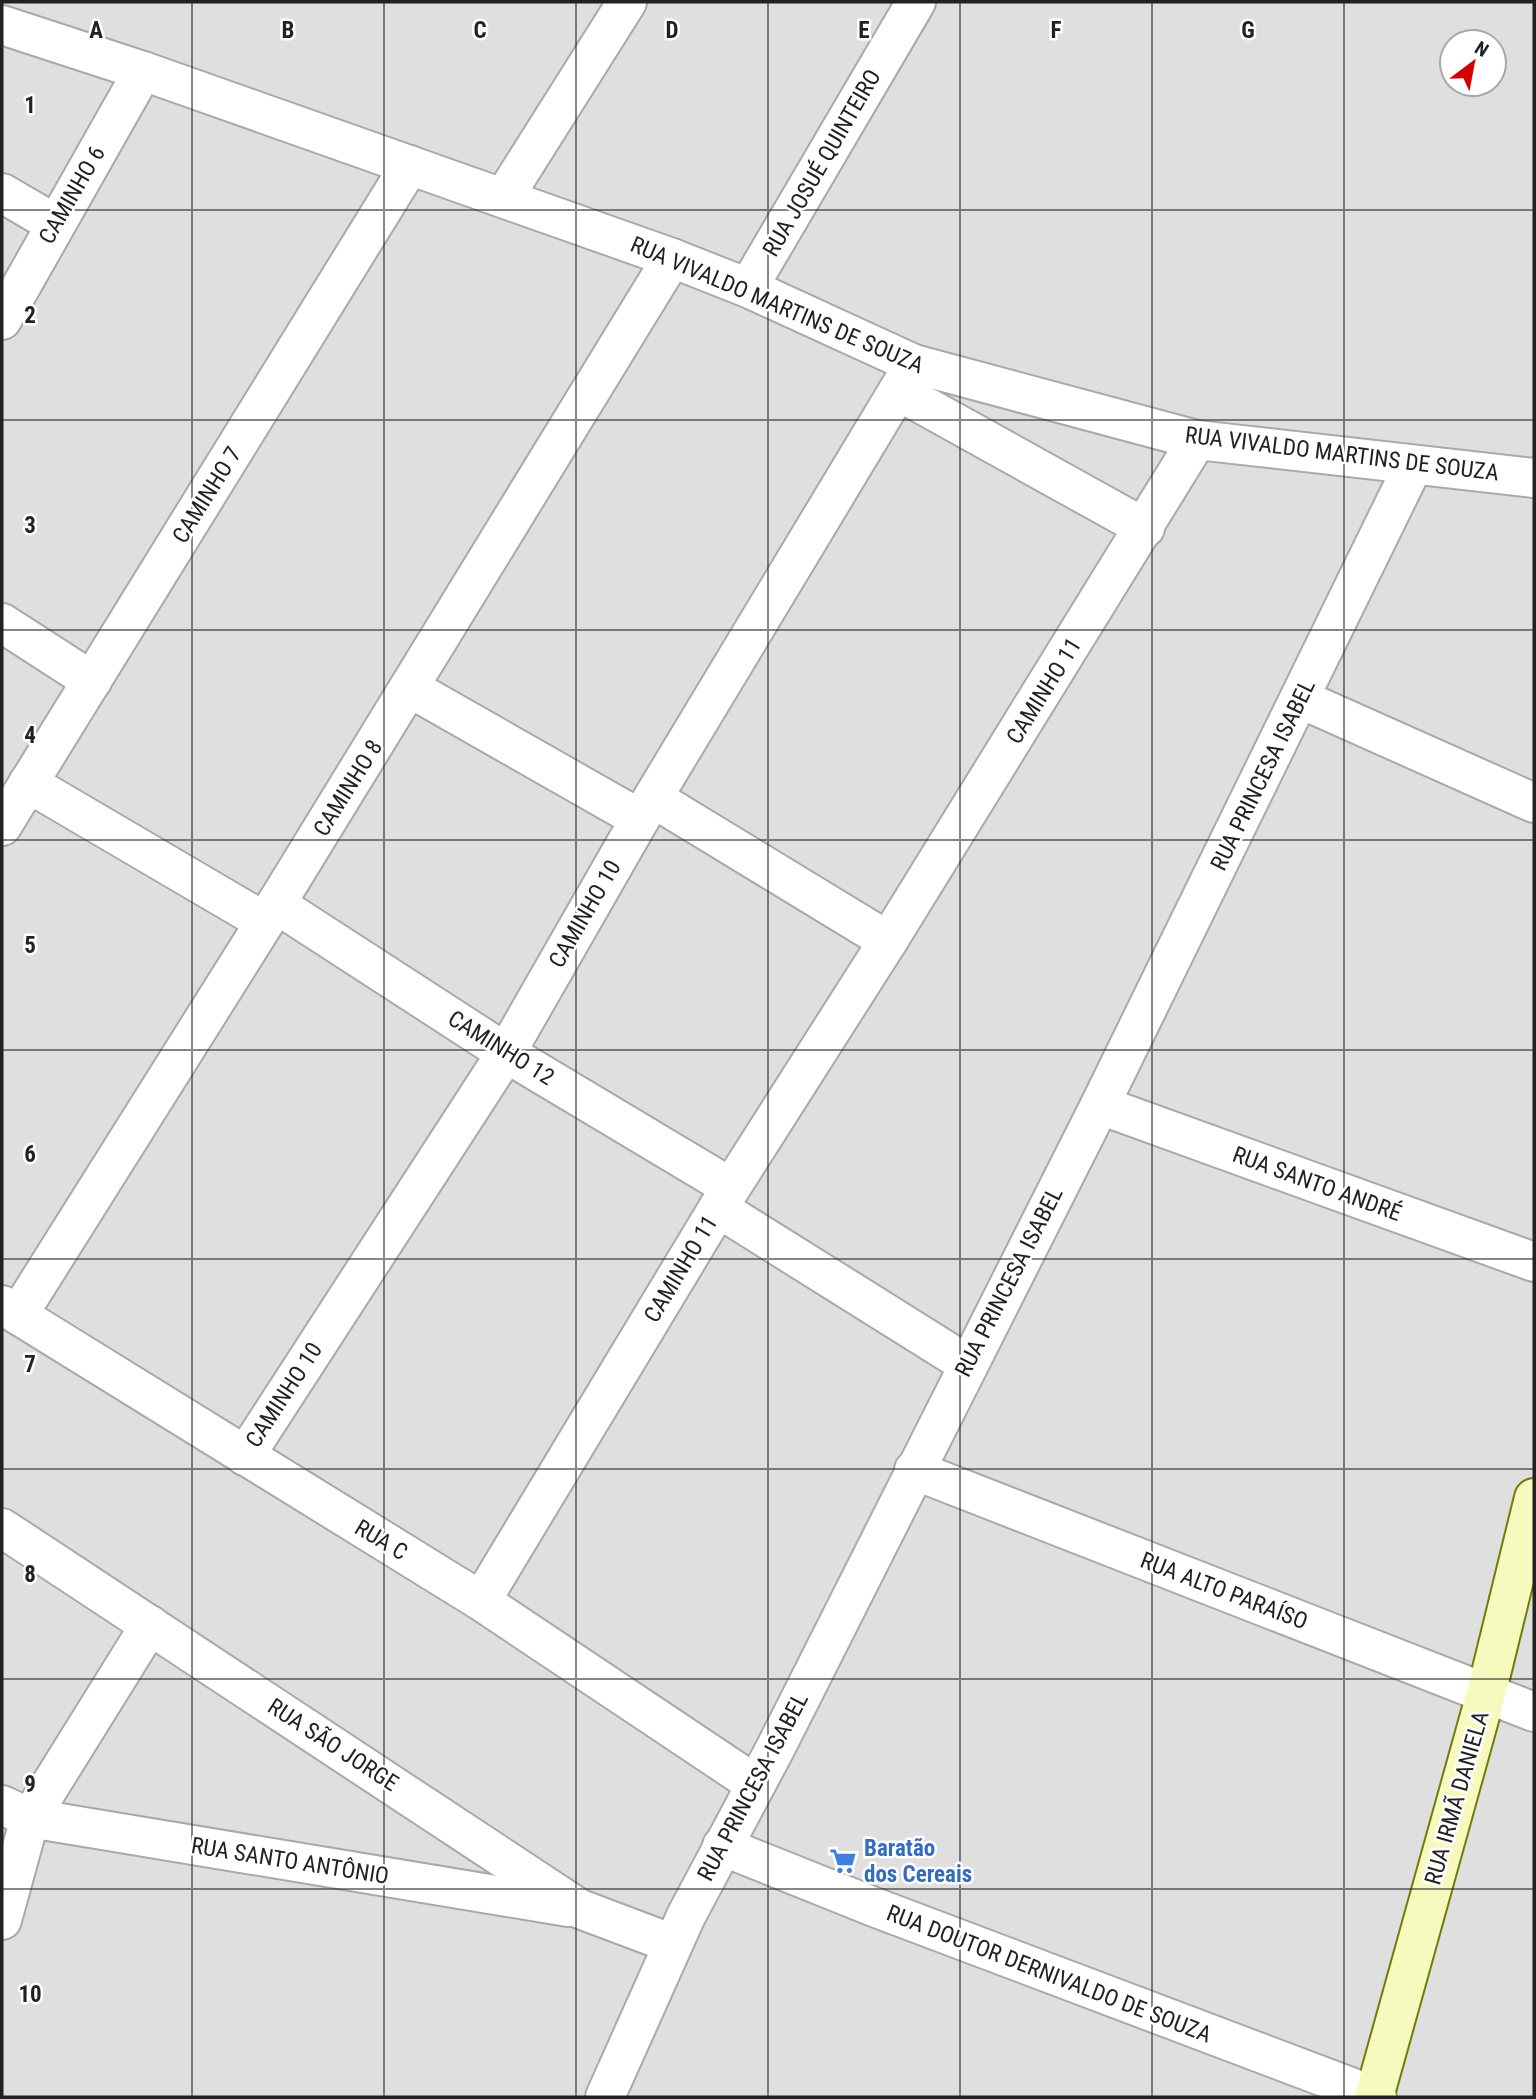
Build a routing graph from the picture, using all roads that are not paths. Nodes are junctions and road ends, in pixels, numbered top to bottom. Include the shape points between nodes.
1 (627, 2) edge
2 (916, 2) edge
3 (2, 25) edge
4 (143, 71) junction
5 (410, 164) junction
6 (2, 192) edge
7 (504, 197) junction
8 (55, 224) junction
9 (672, 258) junction
10 (748, 289) junction
11 (2, 320) edge
12 (906, 378) junction
13 (1197, 440) junction
14 (1413, 466) junction
15 (1534, 478) edge
16 (1146, 528) junction
17 (2, 623) edge
18 (92, 681) junction
19 (410, 688) junction
20 (1301, 699) junction
21 (28, 783) junction
22 (1534, 803) edge
23 (646, 809) junction
24 (2, 826) edge
25 (270, 913) junction
26 (888, 941) junction
27 (506, 1053) junction
28 (1100, 1105) junction
29 (724, 1198) junction
30 (1534, 1262) edge
31 (10, 1310) edge
32 (967, 1364) junction
33 (244, 1456) junction
34 (914, 1470) junction
35 (1534, 1498) edge
36 (2, 1528) edge
37 (481, 1601) junction
38 (150, 1625) junction
39 (1486, 1694) junction
40 (1534, 1712) edge
41 (755, 1784) junction
42 (16, 1812) edge
43 (722, 1846) junction
44 (580, 1909) junction
45 (2, 1920) edge
46 (673, 1944) junction
47 (605, 2097) edge
48 (1375, 2097) edge

1 - 7 street
2 - 10 street, RUA JOSUÉ QUINTEIRO
3 - 4 street, RUA VIVALDO MARTINS DE SOUZA
4 - 5 street, RUA VIVALDO MARTINS DE SOUZA
4 - 8 street, CAMINHO 6
5 - 7 street, RUA VIVALDO MARTINS DE SOUZA
5 - 18 street, CAMINHO 7
6 - 8 street
7 - 9 street, RUA VIVALDO MARTINS DE SOUZA
8 - 11 street, CAMINHO 6
9 - 10 street, RUA VIVALDO MARTINS DE SOUZA
9 - 19 street, CAMINHO 8
10 - 12 street, RUA VIVALDO MARTINS DE SOUZA
12 - 13 street, RUA VIVALDO MARTINS DE SOUZA
12 - 16 street
12 - 23 street, CAMINHO 10
13 - 14 street, RUA VIVALDO MARTINS DE SOUZA
13 - 16 street, CAMINHO 11
14 - 15 street, RUA VIVALDO MARTINS DE SOUZA
14 - 20 street, RUA PRINCESA ISABEL
16 - 26 street, CAMINHO 11
17 - 18 street
18 - 21 street, CAMINHO 7
19 - 23 street
19 - 25 street, CAMINHO 8
20 - 22 street
20 - 28 street, RUA PRINCESA ISABEL
21 - 24 street, CAMINHO 7
21 - 25 street, CAMINHO 12
23 - 26 street
23 - 27 street, CAMINHO 10
25 - 27 street, CAMINHO 12
25 - 31 street, CAMINHO 8
26 - 29 street, CAMINHO 11
27 - 29 street, CAMINHO 12
27 - 33 street, CAMINHO 10
28 - 30 street, RUA SANTO ANDRÉ
28 - 32 street, RUA PRINCESA ISABEL
29 - 32 street, CAMINHO 12
29 - 37 street, CAMINHO 11
31 - 33 street, RUA C
32 - 34 street, RUA PRINCESA ISABEL
33 - 37 street, RUA C
34 - 39 street, RUA ALTO PARAÍSO
34 - 41 street, RUA PRINCESA ISABEL
35 - 39 street, RUA IRMÃ DANIELA
36 - 38 street, RUA SÃO JORGE
37 - 41 street, RUA C
38 - 42 street
38 - 44 street, RUA SÃO JORGE
39 - 40 street, RUA ALTO PARAÍSO
39 - 48 street, RUA IRMÃ DANIELA
41 - 43 street, RUA PRINCESA ISABEL
42 - 44 street, RUA SANTO ANTÔNIO
42 - 45 street
43 - 46 street, RUA PRINCESA ISABEL
43 - 48 street, RUA DOUTOR DERNIVALDO DE SOUZA
44 - 46 street, RUA SÃO JORGE
46 - 47 street, RUA PRINCESA ISABEL

